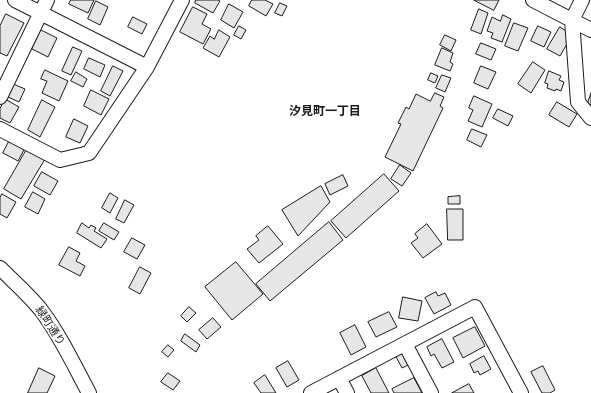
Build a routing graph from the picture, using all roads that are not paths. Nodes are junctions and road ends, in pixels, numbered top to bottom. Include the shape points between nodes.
1 (15, 0) edge
2 (47, 0) edge
3 (182, 0) edge
4 (533, 0) edge
5 (582, 0) edge
6 (40, 13) junction
7 (572, 20) junction
8 (591, 30) edge
9 (147, 67) junction
10 (0, 97) edge
11 (591, 118) edge
12 (0, 129) edge
13 (0, 268) edge
14 (405, 344) junction
15 (339, 378) junction
16 (88, 393) edge
17 (311, 393) edge
18 (347, 393) edge
19 (431, 393) edge
20 (521, 393) edge

1 - 6 street
2 - 6 street
3 - 9 street
4 - 7 street
5 - 7 street
6 - 9 street
6 - 10 street
7 - 8 street
7 - 11 street via 578,102
9 - 12 street via 89,153 60,160
13 - 16 street, 緑町通り via 42,311
14 - 15 street
14 - 19 street
14 - 20 street via 475,307
15 - 17 street
15 - 18 street

